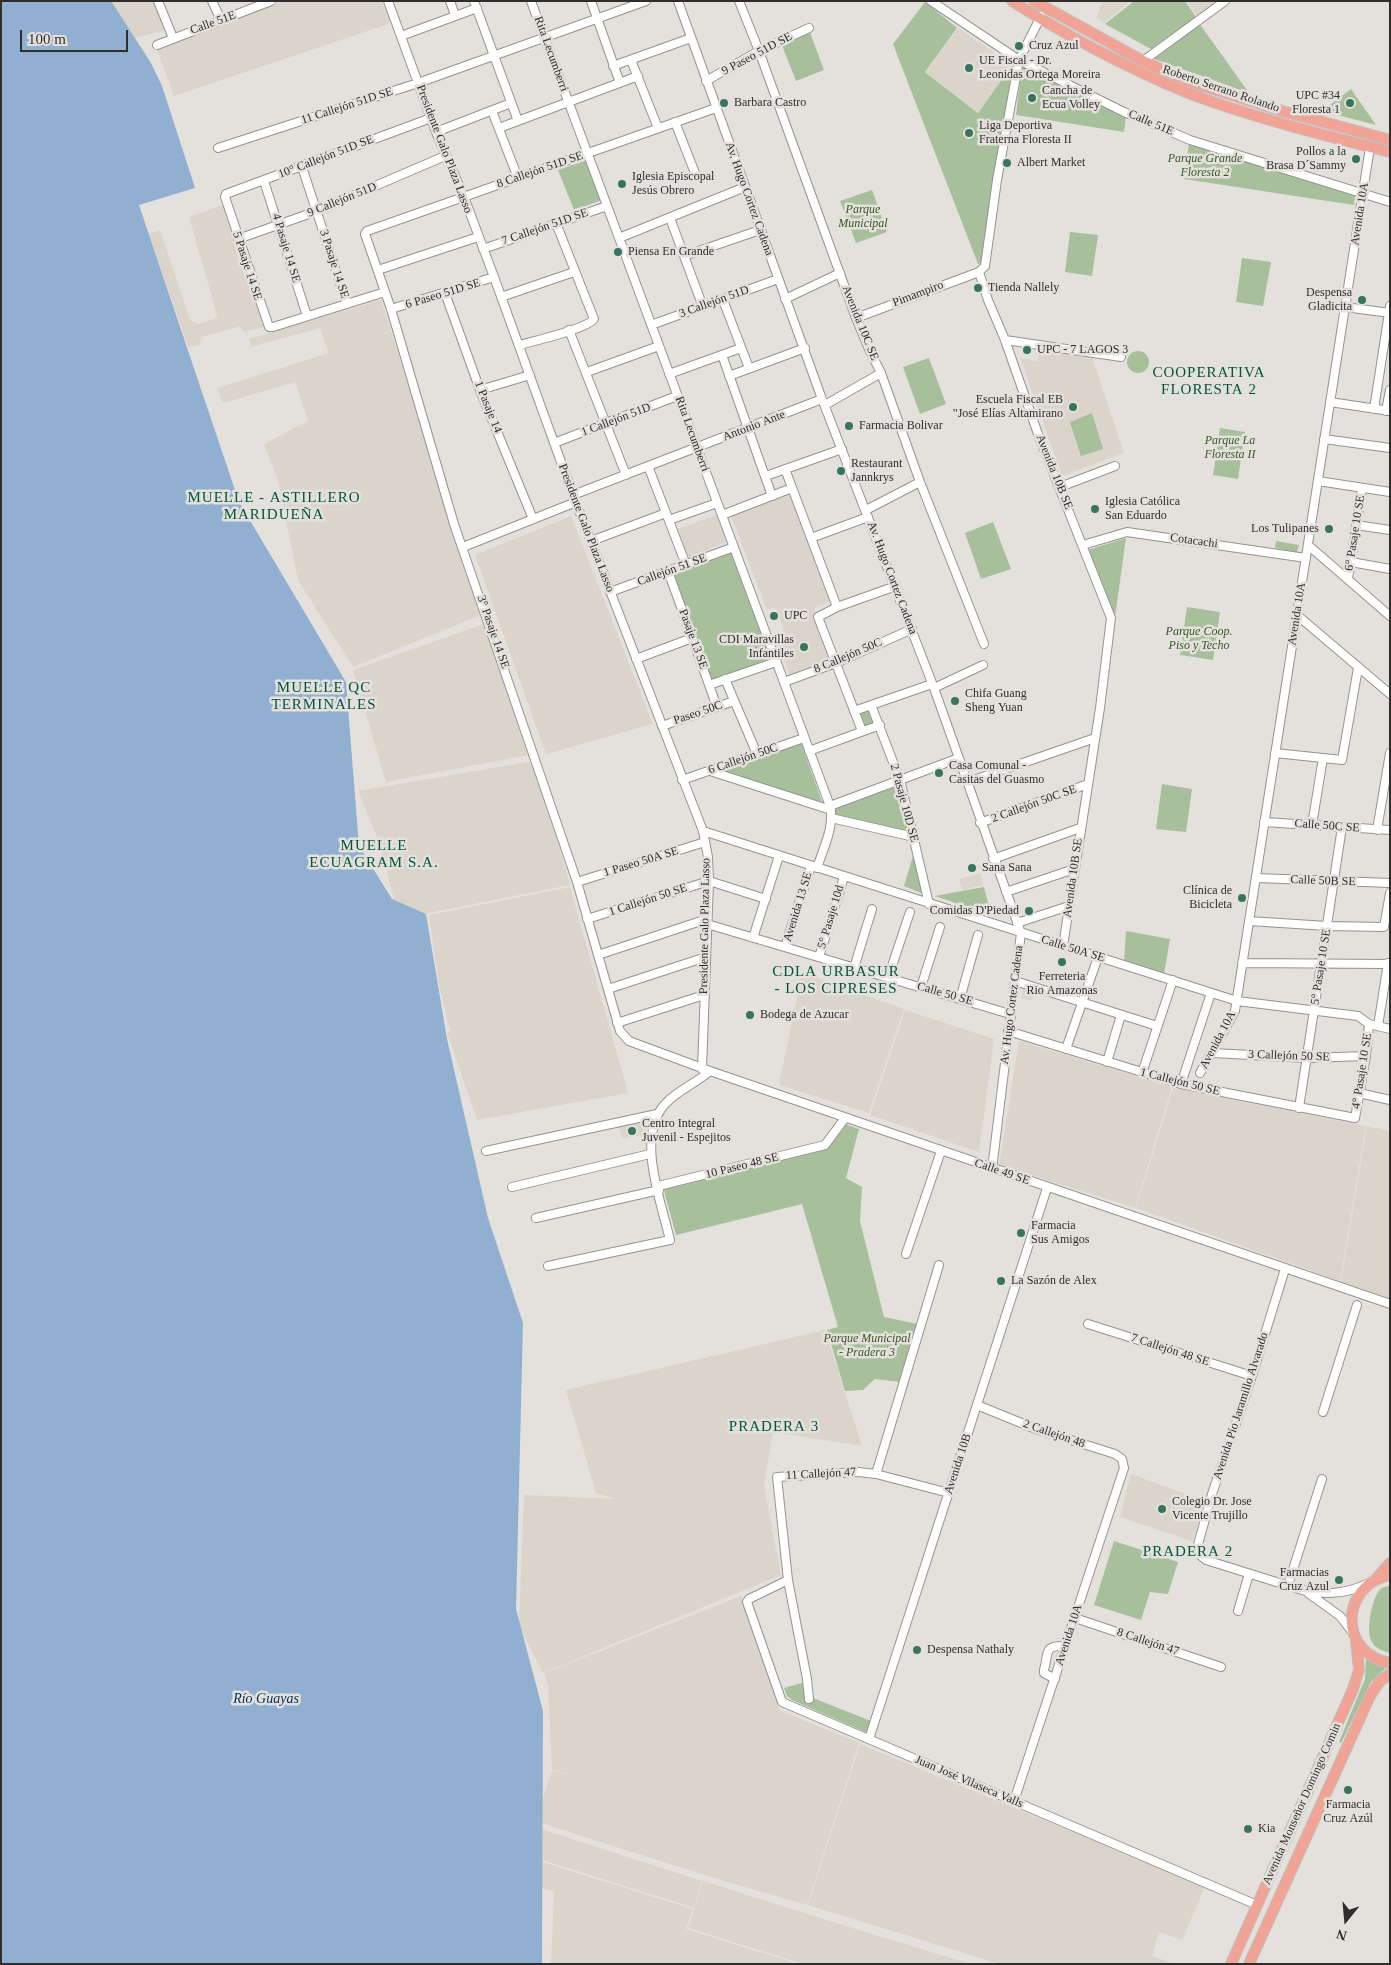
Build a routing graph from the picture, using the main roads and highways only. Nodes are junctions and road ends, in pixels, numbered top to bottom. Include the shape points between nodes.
1 (1012, 1) edge
2 (1034, 1) edge
3 (1390, 140) edge
4 (1390, 152) edge
5 (1390, 1563) edge
6 (1390, 1575) edge
7 (1373, 1581) junction
8 (1355, 1638) junction
9 (1390, 1663) edge
10 (1390, 1674) edge
11 (1231, 1964) edge
12 (1250, 1964) edge

1 - 4 main road, Roberto Serrano Rolando via 1127,65 1189,93
2 - 3 main road, Roberto Serrano Rolando via 1143,61 1188,80 1282,111
5 - 7 main road
6 - 7 main road
7 - 8 main road, Avenida Monseñor Domingo Comin via 1356,1602 1352,1618
8 - 9 main road via 1365,1653
8 - 11 main road, Avenida Monseñor Domingo Comin via 1359,1670 1354,1688
10 - 12 main road, Avenida Monseñor Domingo Comin via 1380,1681 1370,1696

